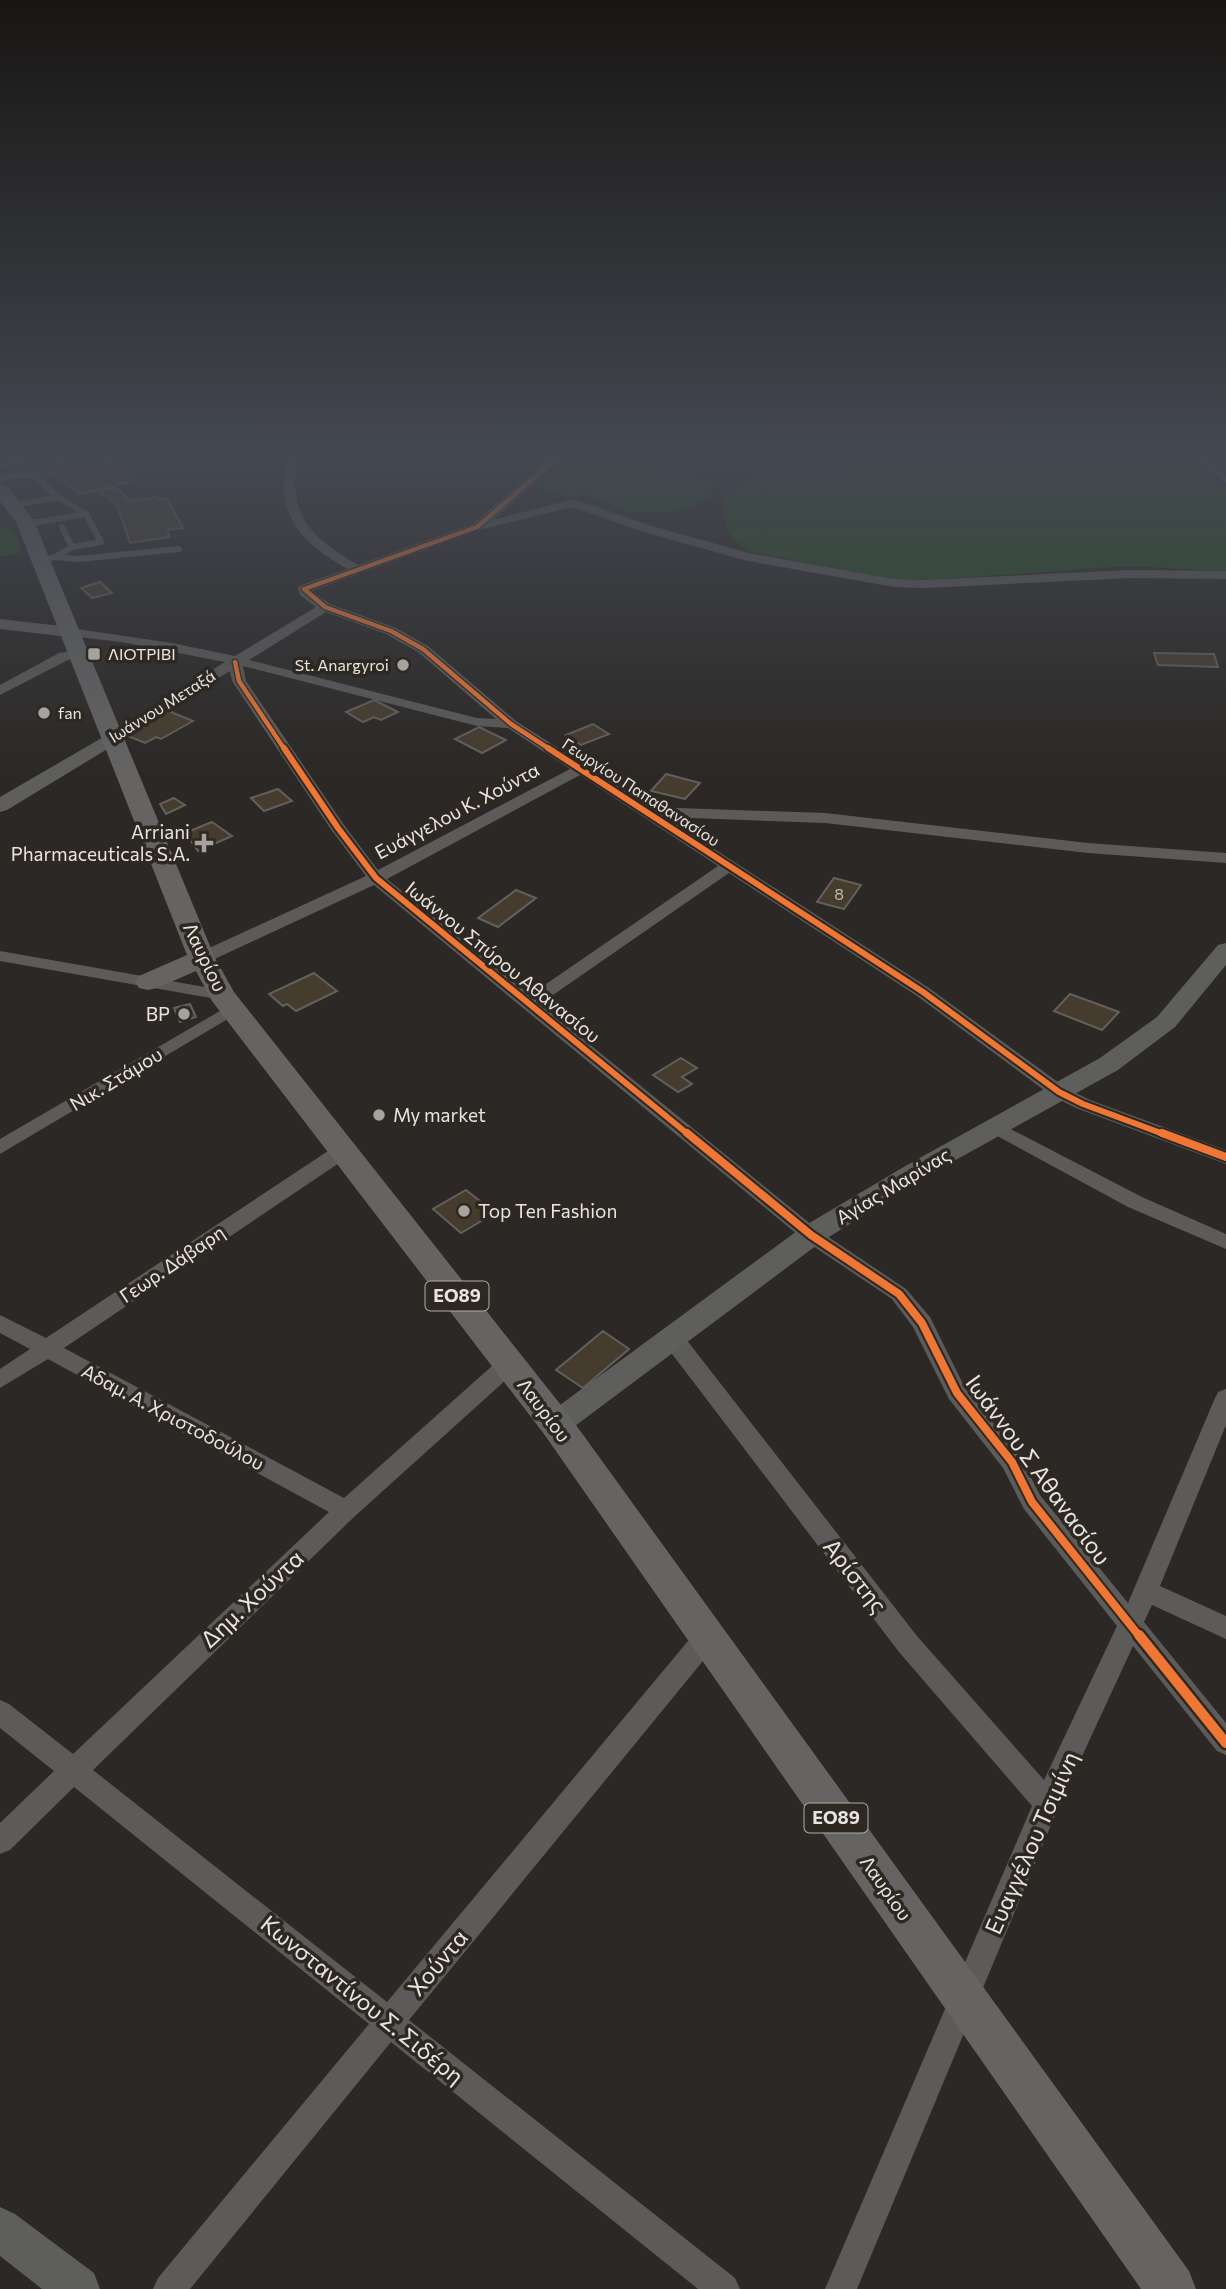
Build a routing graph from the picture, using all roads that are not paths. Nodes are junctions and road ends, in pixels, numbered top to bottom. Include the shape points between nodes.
1 (48, 559) edge
2 (342, 560) edge
3 (385, 560) edge
4 (766, 560) edge
5 (357, 570) junction
6 (1226, 575) edge
7 (325, 607) junction
8 (0, 625) edge
9 (70, 632) junction
10 (78, 654) junction
11 (235, 662) junction
12 (0, 691) edge
13 (511, 724) junction
14 (111, 738) junction
15 (579, 770) junction
16 (1, 805) edge
17 (645, 812) junction
18 (1226, 858) edge
19 (729, 865) junction
20 (376, 878) junction
21 (1226, 950) edge
22 (0, 956) edge
23 (202, 958) junction
24 (148, 982) junction
25 (227, 1002) junction
26 (530, 1003) junction
27 (1059, 1092) junction
28 (995, 1127) junction
29 (0, 1148) edge
30 (344, 1150) junction
31 (1226, 1157) edge
32 (811, 1235) junction
33 (1226, 1242) edge
34 (0, 1323) edge
35 (674, 1340) junction
36 (46, 1349) junction
37 (509, 1364) junction
38 (0, 1380) edge
39 (1226, 1398) edge
40 (556, 1424) junction
41 (346, 1510) junction
42 (1146, 1591) junction
43 (1130, 1626) junction
44 (1226, 1628) edge
45 (707, 1637) junction
46 (0, 1712) edge
47 (1226, 1743) edge
48 (72, 1769) junction
49 (1047, 1803) junction
50 (0, 1841) edge
51 (965, 1999) junction
52 (389, 2022) junction
53 (0, 2229) edge
54 (78, 2289) edge
55 (169, 2289) edge
56 (724, 2289) edge
57 (841, 2289) edge
58 (1171, 2289) edge

1 - 9 main road, Λαυρίου / ΕΟ89
2 - 5 street
3 - 5 street
4 - 6 street via 894,583
5 - 7 street via 304,589
7 - 11 street, Ιωάννου Μεταξά
7 - 13 street, Γεωργίου Παπαθανασίου via 423,649
8 - 9 street
9 - 10 main road, Λαυρίου / ΕΟ89
9 - 11 street
10 - 12 street via 64,656
10 - 14 main road, Λαυρίου / ΕΟ89
11 - 13 street via 477,722
11 - 14 street, Ιωάννου Μεταξά
11 - 20 street, Ιωάννου Σπύρου Αθανασίου via 239,681
13 - 15 street, Γεωργίου Παπαθανασίου
14 - 16 street, Ιωάννου Μεταξά
14 - 23 main road, Λαυρίου / ΕΟ89
15 - 17 street, Γεωργίου Παπαθανασίου
15 - 20 street, Ευάγγελου Κ. Χούντα
17 - 18 street via 825,818 1088,848
17 - 19 street, Γεωργίου Παπαθανασίου
19 - 26 street
19 - 27 street, Γεωργίου Παπαθανασίου via 923,992
20 - 23 street, Ευάγγελου Κ. Χούντα
20 - 26 street, Ιωάννου Σπύρου Αθανασίου
21 - 27 street, Αγίας Μαρίνας via 1166,1022 1109,1064
22 - 24 street
23 - 24 main road
23 - 25 main road, Λαυρίου / ΕΟ89
24 - 25 street
25 - 29 street, Νικ. Στάμου
25 - 30 main road, Λαυρίου / ΕΟ89
26 - 32 street, Ιωάννου Σπύρου Αθανασίου
27 - 28 street, Αγίας Μαρίνας
27 - 31 street, Γεωργίου Παπαθανασίου
28 - 32 street, Αγίας Μαρίνας
28 - 33 street via 1135,1202
30 - 36 street, Γεωρ. Δάβαρη
30 - 37 main road, Λαυρίου / ΕΟ89
32 - 35 street, Αγίας Μαρίνας
32 - 43 street, Ιωάννου Σ Αθανασίου via 872,1274 911,1308 957,1393 1012,1462 1032,1502
34 - 36 street, Αδαμ. Α. Χριστοδούλου
35 - 40 street, Αγίας Μαρίνας
35 - 49 street, Αρίστης via 908,1644
36 - 38 street, Γεωρ. Δάβαρη
36 - 41 street, Αδαμ. Α. Χριστοδούλου
37 - 40 main road, Λαυρίου / ΕΟ89
37 - 41 street, Δημ. Χούντα
39 - 42 street, Ευαγγέλου Τσιμίνη
40 - 45 main road, Λαυρίου / ΕΟ89
41 - 48 street, Δημ. Χούντα
42 - 43 street, Ευαγγέλου Τσιμίνη
42 - 44 street
43 - 47 street, Ιωάννου Σ Αθανασίου
43 - 49 street, Ευαγγέλου Τσιμίνη
45 - 51 main road, Λαυρίου / ΕΟ89
45 - 52 street, Χούντα
46 - 48 street, Κωνσταντίνου Σ. Σιδέρη
48 - 50 street, Δημ. Χούντα
48 - 52 street, Κωνσταντίνου Σ. Σιδέρη
49 - 51 street, Ευαγγέλου Τσιμίνη
51 - 57 street, Ευαγγέλου Τσιμίνη
51 - 58 main road, Λαυρίου / ΕΟ89
52 - 55 street, Χούντα
52 - 56 street, Κωνσταντίνου Σ. Σιδέρη
53 - 54 street

